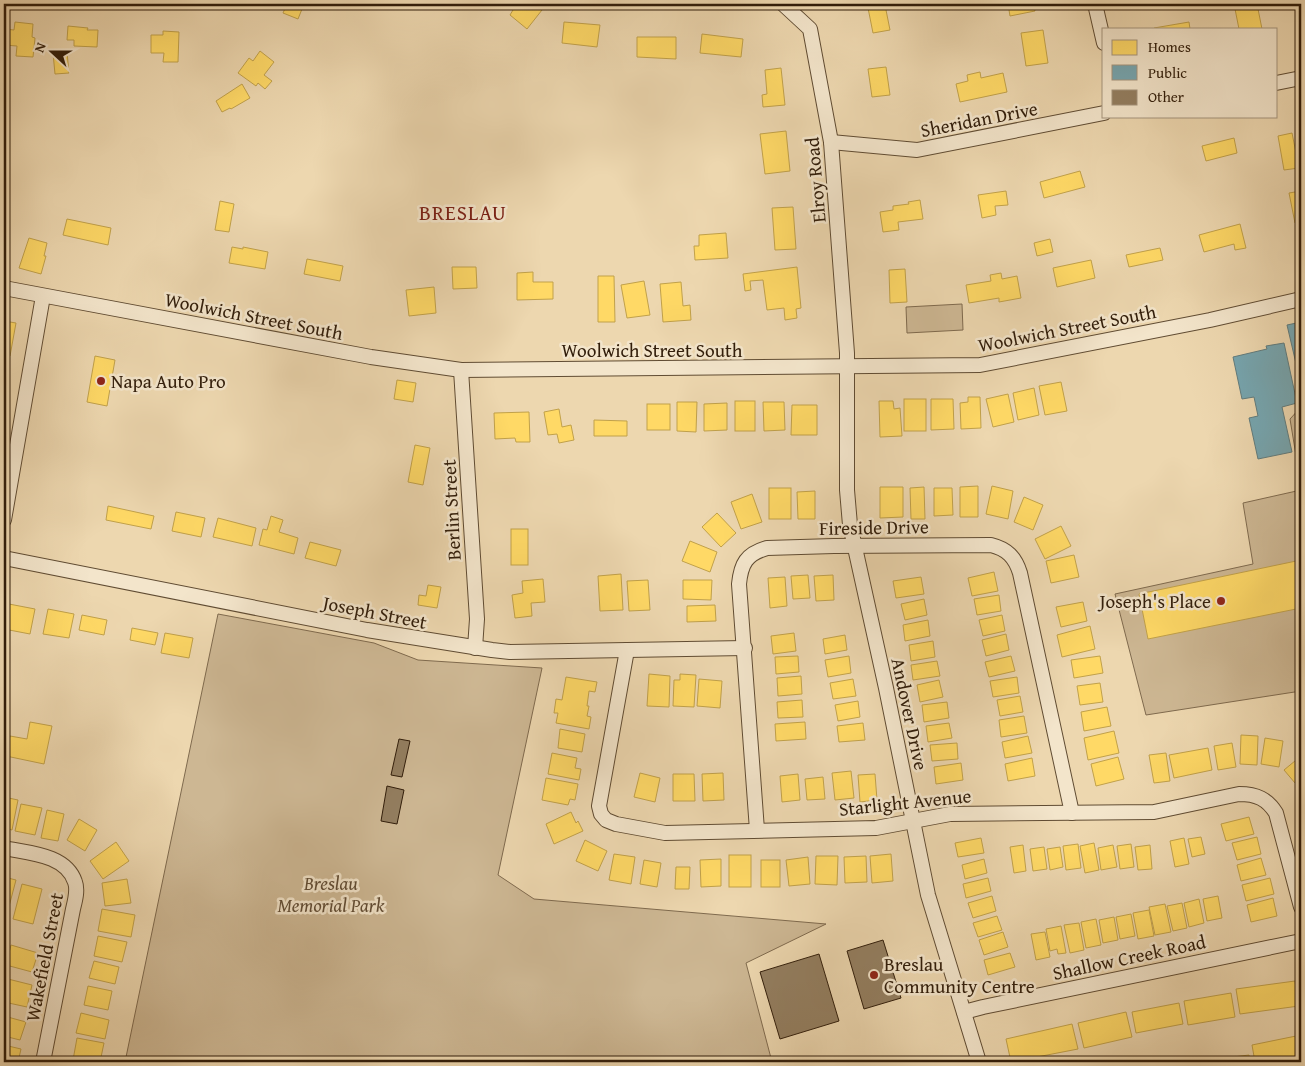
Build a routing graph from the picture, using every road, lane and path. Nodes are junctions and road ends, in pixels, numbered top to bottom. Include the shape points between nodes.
1 (783, 4) edge
2 (1095, 4) edge
3 (1102, 34) edge
4 (1301, 78) edge
5 (1278, 83) edge
6 (1102, 113) edge
7 (831, 142) junction
8 (4, 288) edge
9 (43, 296) junction
10 (1301, 299) edge
11 (847, 366) junction
12 (461, 370) junction
13 (4, 520) edge
14 (855, 546) junction
15 (4, 558) edge
16 (475, 648) junction
17 (744, 648) junction
18 (627, 650) junction
19 (1072, 813) junction
20 (913, 821) junction
21 (757, 830) junction
22 (4, 848) edge
23 (1301, 907) edge
24 (1301, 941) edge
25 (964, 1012) junction
26 (43, 1062) edge
27 (979, 1062) edge

1 - 7 street, Elroy Road via 810,29
2 - 3 street
4 - 5 street
6 - 7 street, Sheridan Drive via 917,150
7 - 11 street, Elroy Road
8 - 9 street, Woolwich Street South
9 - 12 street, Woolwich Street South via 371,357
9 - 13 street
10 - 11 street, Woolwich Street South via 980,365
11 - 12 street, Woolwich Street South
11 - 14 street, Andover Drive via 847,490
12 - 16 street, Berlin Street
14 - 17 street, Fireside Drive via 768,548 749,557 743,564 739,584
14 - 19 street, Fireside Drive via 991,545 1012,556 1020,573
14 - 20 street, Andover Drive
15 - 16 street, Joseph Street via 377,632
16 - 18 street, Joseph Street via 510,652
17 - 18 street, Joseph Street
17 - 21 street, Fireside Drive
18 - 21 street, Starlight Avenue via 600,796 601,814 616,824 666,833
19 - 20 street, Starlight Avenue via 950,814
19 - 23 street, Starlight Avenue via 1154,812 1239,794 1260,796 1276,814
20 - 21 street, Starlight Avenue via 876,828
20 - 25 street, Andover Drive via 928,895
22 - 26 street, Wakefield Street via 56,861 68,869 75,882 74,909
24 - 25 street, Shallow Creek Road
25 - 27 street, Andover Drive

